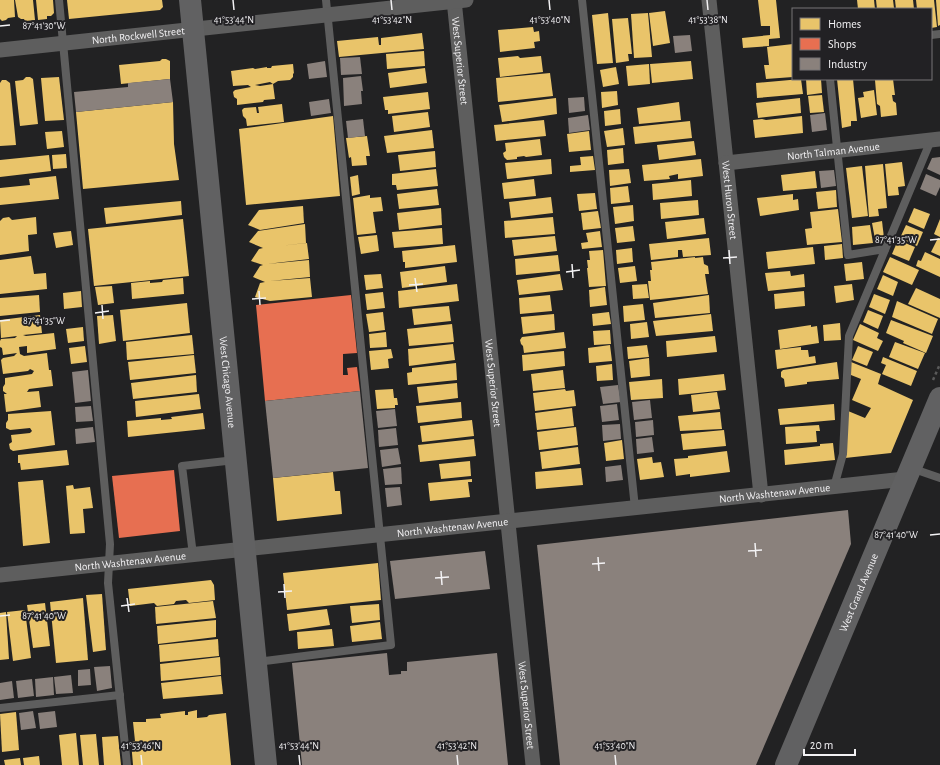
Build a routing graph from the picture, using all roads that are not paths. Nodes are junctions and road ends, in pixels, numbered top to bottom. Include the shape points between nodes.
1 (59, 0) edge
2 (190, 0) edge
3 (458, 0) edge
4 (582, 0) edge
5 (709, 0) edge
6 (326, 7) edge
7 (193, 29) junction
8 (63, 43) junction
9 (0, 50) edge
10 (830, 80) edge
11 (936, 139) edge
12 (838, 150) junction
13 (726, 163) junction
14 (885, 249) junction
15 (940, 398) edge
16 (236, 460) junction
17 (908, 473) junction
18 (940, 478) edge
19 (834, 487) junction
20 (761, 495) junction
21 (635, 508) junction
22 (508, 522) junction
23 (380, 535) junction
24 (245, 549) junction
25 (192, 555) junction
26 (110, 564) junction
27 (0, 576) edge
28 (256, 662) junction
29 (120, 695) junction
30 (0, 708) edge
31 (127, 765) edge
32 (266, 765) edge
33 (533, 765) edge
34 (786, 765) edge

1 - 8 lane
2 - 7 main road, West Chicago Avenue
3 - 6 street, North Rockwell Street
3 - 22 street, West Superior Street
4 - 21 lane
5 - 13 street, West Huron Street
6 - 7 street, North Rockwell Street
6 - 23 lane
7 - 8 street, North Rockwell Street
7 - 16 main road, West Chicago Avenue
8 - 9 street, North Rockwell Street
8 - 26 lane via 111,548
10 - 12 lane
11 - 12 street, North Talman Avenue
11 - 14 lane
12 - 13 street, North Talman Avenue
12 - 14 lane via 848,255
13 - 20 street, West Huron Street
14 - 19 lane via 849,336 843,454
15 - 17 main road, West Grand Avenue
16 - 24 main road, West Chicago Avenue
16 - 25 lane via 182,466
17 - 18 lane
17 - 19 street, North Washtenaw Avenue
17 - 34 main road, West Grand Avenue
19 - 20 street, North Washtenaw Avenue
20 - 21 street, North Washtenaw Avenue
21 - 22 street, North Washtenaw Avenue
22 - 23 street, North Washtenaw Avenue
22 - 33 street, West Superior Street
23 - 24 street, North Washtenaw Avenue
23 - 28 lane via 391,645
24 - 25 street, North Washtenaw Avenue
24 - 28 main road, West Chicago Avenue
25 - 26 street, North Washtenaw Avenue
26 - 27 street, North Washtenaw Avenue
26 - 29 lane via 108,583
28 - 32 main road, West Chicago Avenue
29 - 30 lane
29 - 31 lane

